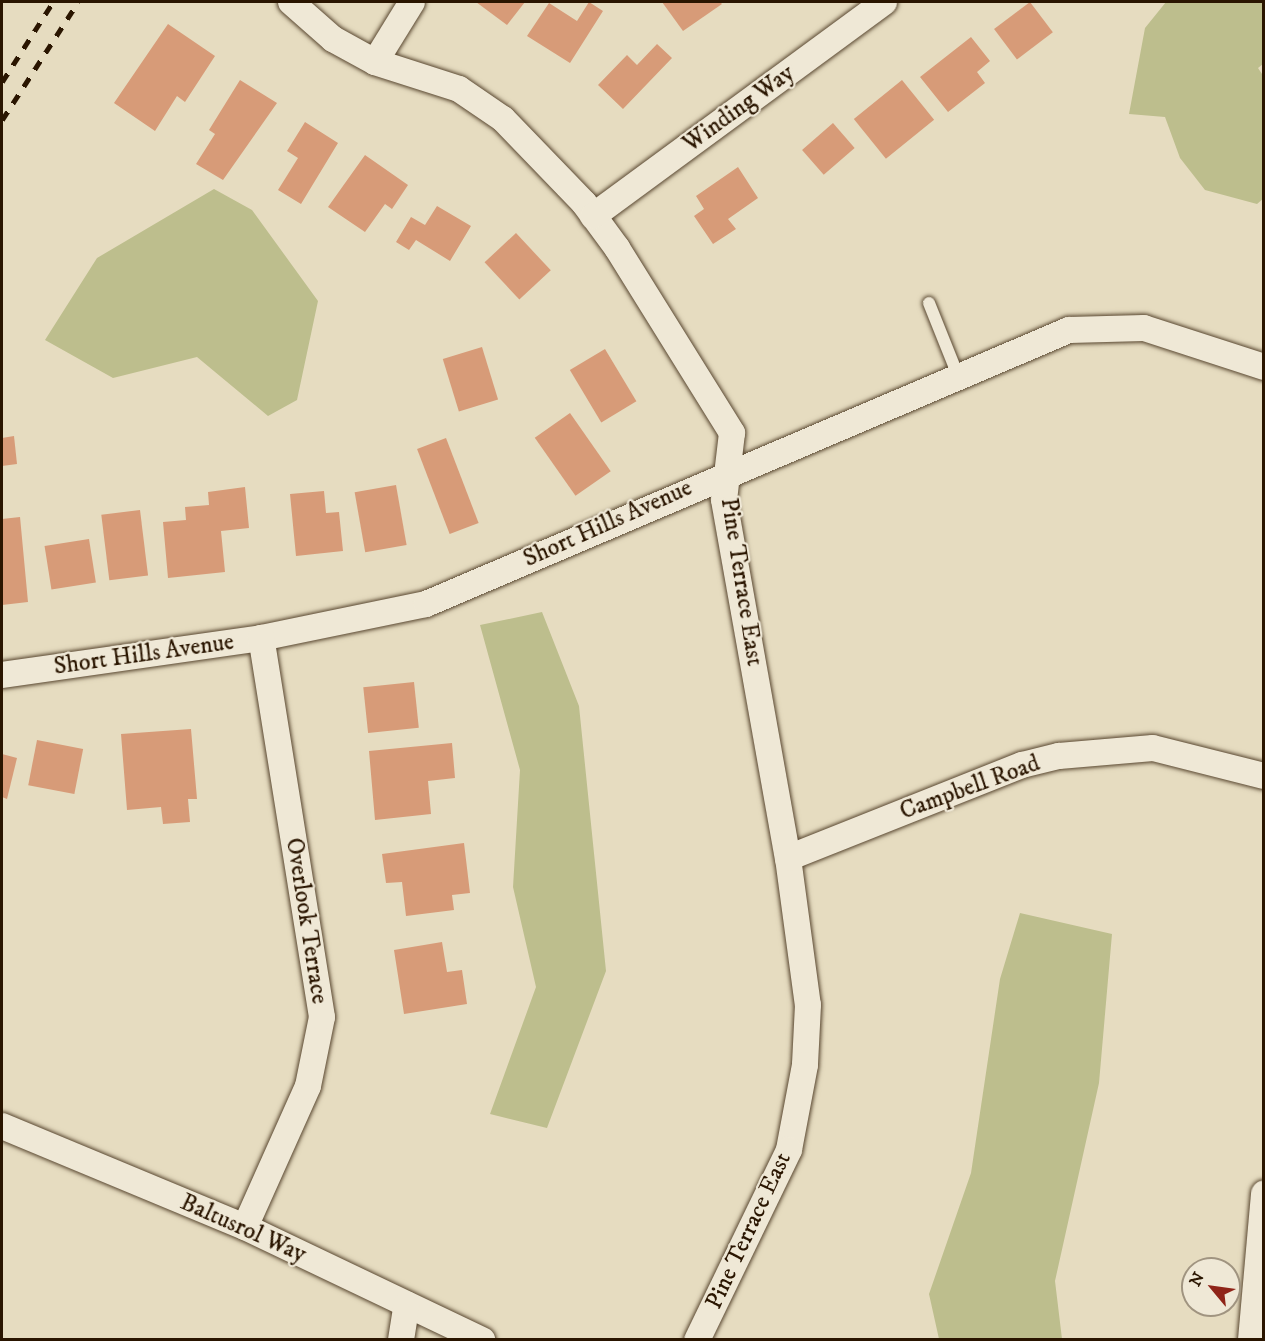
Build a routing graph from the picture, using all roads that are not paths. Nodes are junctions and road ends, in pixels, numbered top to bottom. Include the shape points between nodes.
1 (291, 2) edge
2 (412, 2) edge
3 (884, 2) edge
4 (375, 62) junction
5 (593, 216) junction
6 (929, 303) dead end
7 (1263, 367) edge
8 (957, 374) junction
9 (728, 472) junction
10 (261, 638) junction
11 (2, 675) edge
12 (1263, 776) edge
13 (788, 858) junction
14 (2, 1126) edge
15 (1263, 1194) edge
16 (245, 1227) junction
17 (407, 1304) junction
18 (401, 1340) edge
19 (482, 1340) edge
20 (697, 1340) edge
21 (1251, 1340) edge

1 - 4 street, Pine Terrace East via 333,39
2 - 4 street
3 - 5 street, Winding Way
4 - 5 street, Pine Terrace East via 459,89 503,119
5 - 9 street, Pine Terrace East via 732,433
6 - 8 lane
7 - 8 street, Short Hills Avenue via 1178,337 1121,325 1038,338
8 - 9 street, Short Hills Avenue
9 - 10 street, Short Hills Avenue via 426,604
9 - 13 street, Pine Terrace East via 724,500
10 - 11 street, Short Hills Avenue
10 - 16 street, Overlook Terrace via 322,1017 308,1086
12 - 13 street, Campbell Road via 1153,748 1059,756 1022,765
13 - 20 street, Pine Terrace East via 808,1005 805,1065 789,1150
14 - 16 street, Baltusrol Way
15 - 21 street
16 - 17 street, Baltusrol Way
17 - 18 street
17 - 19 street, Baltusrol Way

